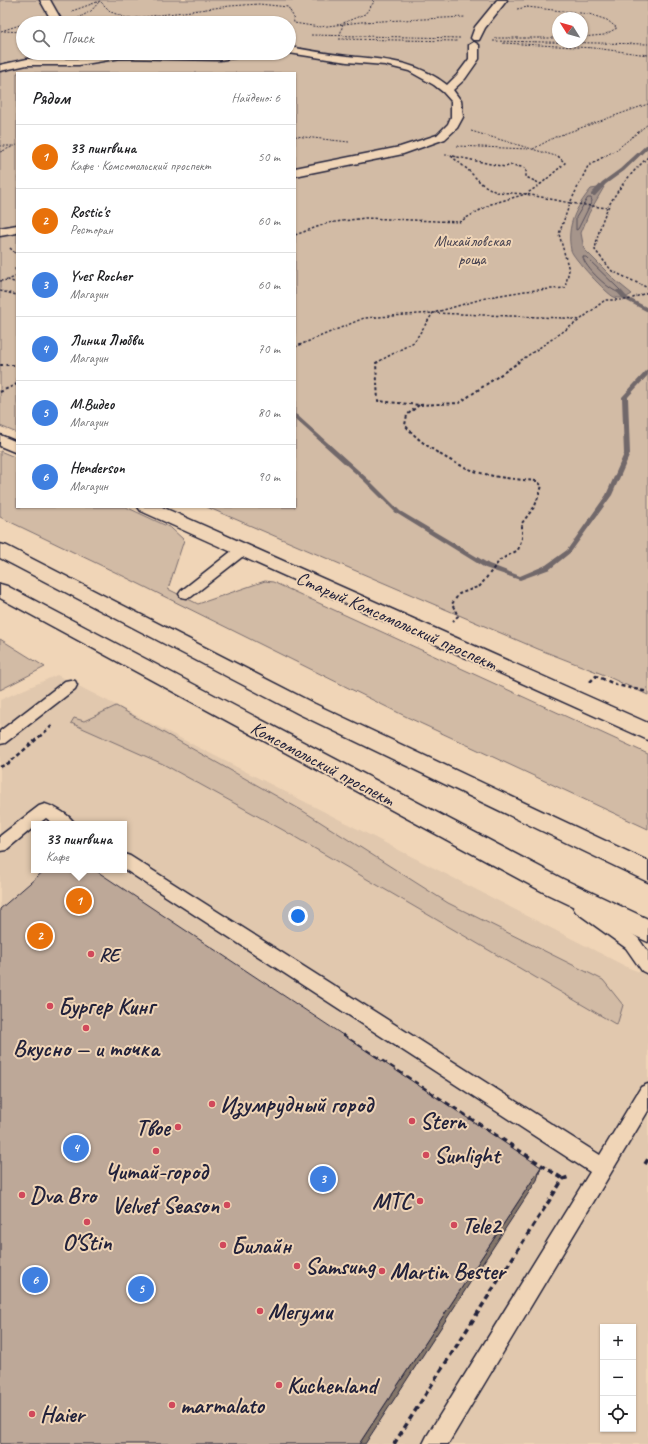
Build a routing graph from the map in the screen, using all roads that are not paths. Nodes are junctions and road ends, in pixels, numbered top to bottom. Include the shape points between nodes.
1 (45, 0) edge
2 (501, 2) edge
3 (54, 16) edge
4 (296, 51) edge
5 (29, 60) edge
6 (91, 60) edge
7 (27, 62) junction
8 (0, 68) edge
9 (447, 90) junction
10 (296, 172) edge
11 (16, 229) edge
12 (0, 232) edge
13 (0, 440) edge
14 (16, 448) edge
15 (149, 508) edge
16 (0, 550) edge
17 (242, 550) junction
18 (0, 590) edge
19 (186, 594) dead end
20 (70, 685) dead end
21 (648, 732) edge
22 (0, 739) edge
23 (62, 821) edge
24 (0, 845) edge
25 (127, 863) edge
26 (648, 872) edge
27 (554, 886) junction
28 (648, 931) edge
29 (648, 966) edge
30 (648, 1093) edge
31 (603, 1169) junction
32 (435, 1444) edge

1 - 3 street
2 - 9 street via 480,27 475,42 474,59 461,77
4 - 9 street via 396,64 425,75
5 - 7 street
6 - 7 street
7 - 8 street
9 - 10 street via 456,100 458,117 453,126 440,137 402,150
11 - 12 street
13 - 14 street
15 - 17 street, Старый Комсомольский проспект
16 - 26 street, Комсомольский проспект via 307,709
17 - 19 lane
17 - 21 street, Старый Комсомольский проспект
18 - 27 street, Комсомольский проспект
20 - 22 lane
23 - 24 lane via 45,810
25 - 31 lane
27 - 28 street, Комсомольский проспект
27 - 29 lane via 632,943
30 - 31 lane
31 - 32 lane

